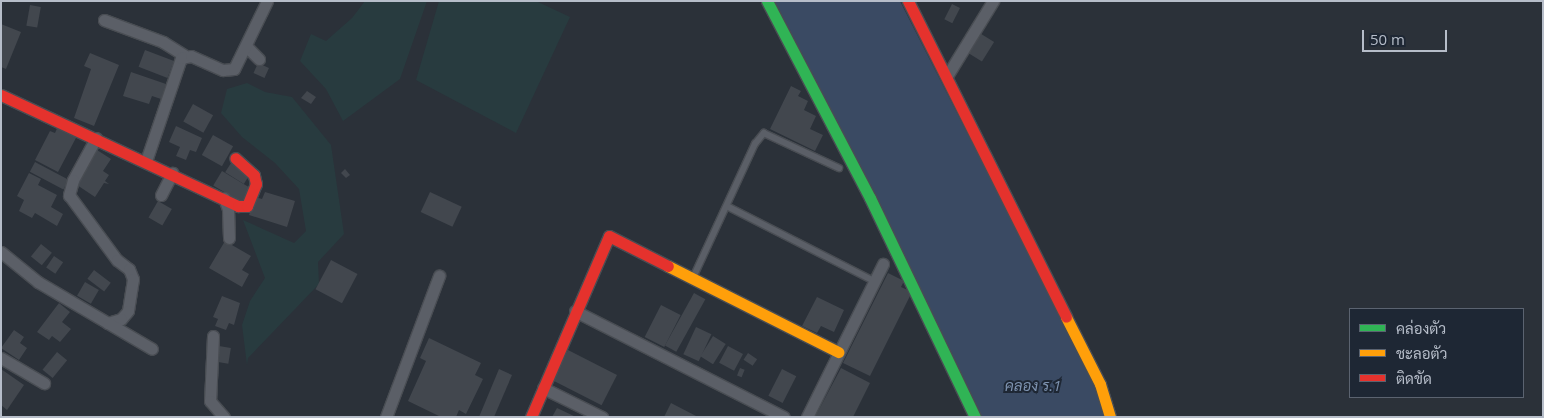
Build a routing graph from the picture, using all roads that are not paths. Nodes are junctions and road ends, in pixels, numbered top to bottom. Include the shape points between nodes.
1 (267, 1) edge
2 (767, 1) edge
3 (908, 1) edge
4 (993, 1) edge
5 (104, 20) dead end
6 (246, 46) junction
7 (185, 56) junction
8 (259, 59) dead end
9 (946, 76) junction
10 (1, 95) edge
11 (96, 138) junction
12 (235, 158) dead end
13 (146, 161) junction
14 (840, 168) dead end
15 (172, 173) junction
16 (161, 196) dead end
17 (224, 198) junction
18 (727, 206) junction
19 (229, 238) dead end
20 (1, 252) edge
21 (883, 264) dead end
22 (439, 276) dead end
23 (693, 280) junction
24 (874, 281) junction
25 (575, 312) junction
26 (108, 323) junction
27 (213, 336) dead end
28 (152, 349) dead end
29 (838, 352) junction
30 (1, 358) edge
31 (44, 383) dead end
32 (543, 388) junction
33 (224, 417) edge
34 (386, 417) edge
35 (531, 417) edge
36 (602, 417) edge
37 (784, 417) edge
38 (807, 417) edge
39 (975, 417) edge
40 (1110, 417) edge

1 - 6 street
2 - 39 street via 870,198
3 - 9 street
4 - 9 street
5 - 7 street via 172,46
6 - 7 street via 238,64 230,71
6 - 8 street
7 - 13 street via 179,62
9 - 40 street via 1100,384
10 - 11 street
11 - 13 street
11 - 26 street via 73,180 69,195 117,260 129,269 133,279 128,311 121,319
12 - 17 street via 254,175 254,190 247,206 238,206
13 - 15 street
14 - 18 lane via 764,133 755,144
15 - 16 street
15 - 17 street
17 - 19 street via 228,209
18 - 23 lane
18 - 24 lane
20 - 26 street via 38,282
21 - 24 street
22 - 34 street
23 - 25 street via 609,236
23 - 29 street
24 - 29 street
25 - 32 street
25 - 37 street
26 - 28 street
27 - 33 street via 210,400
29 - 38 street
30 - 31 street
32 - 35 street
32 - 36 street

